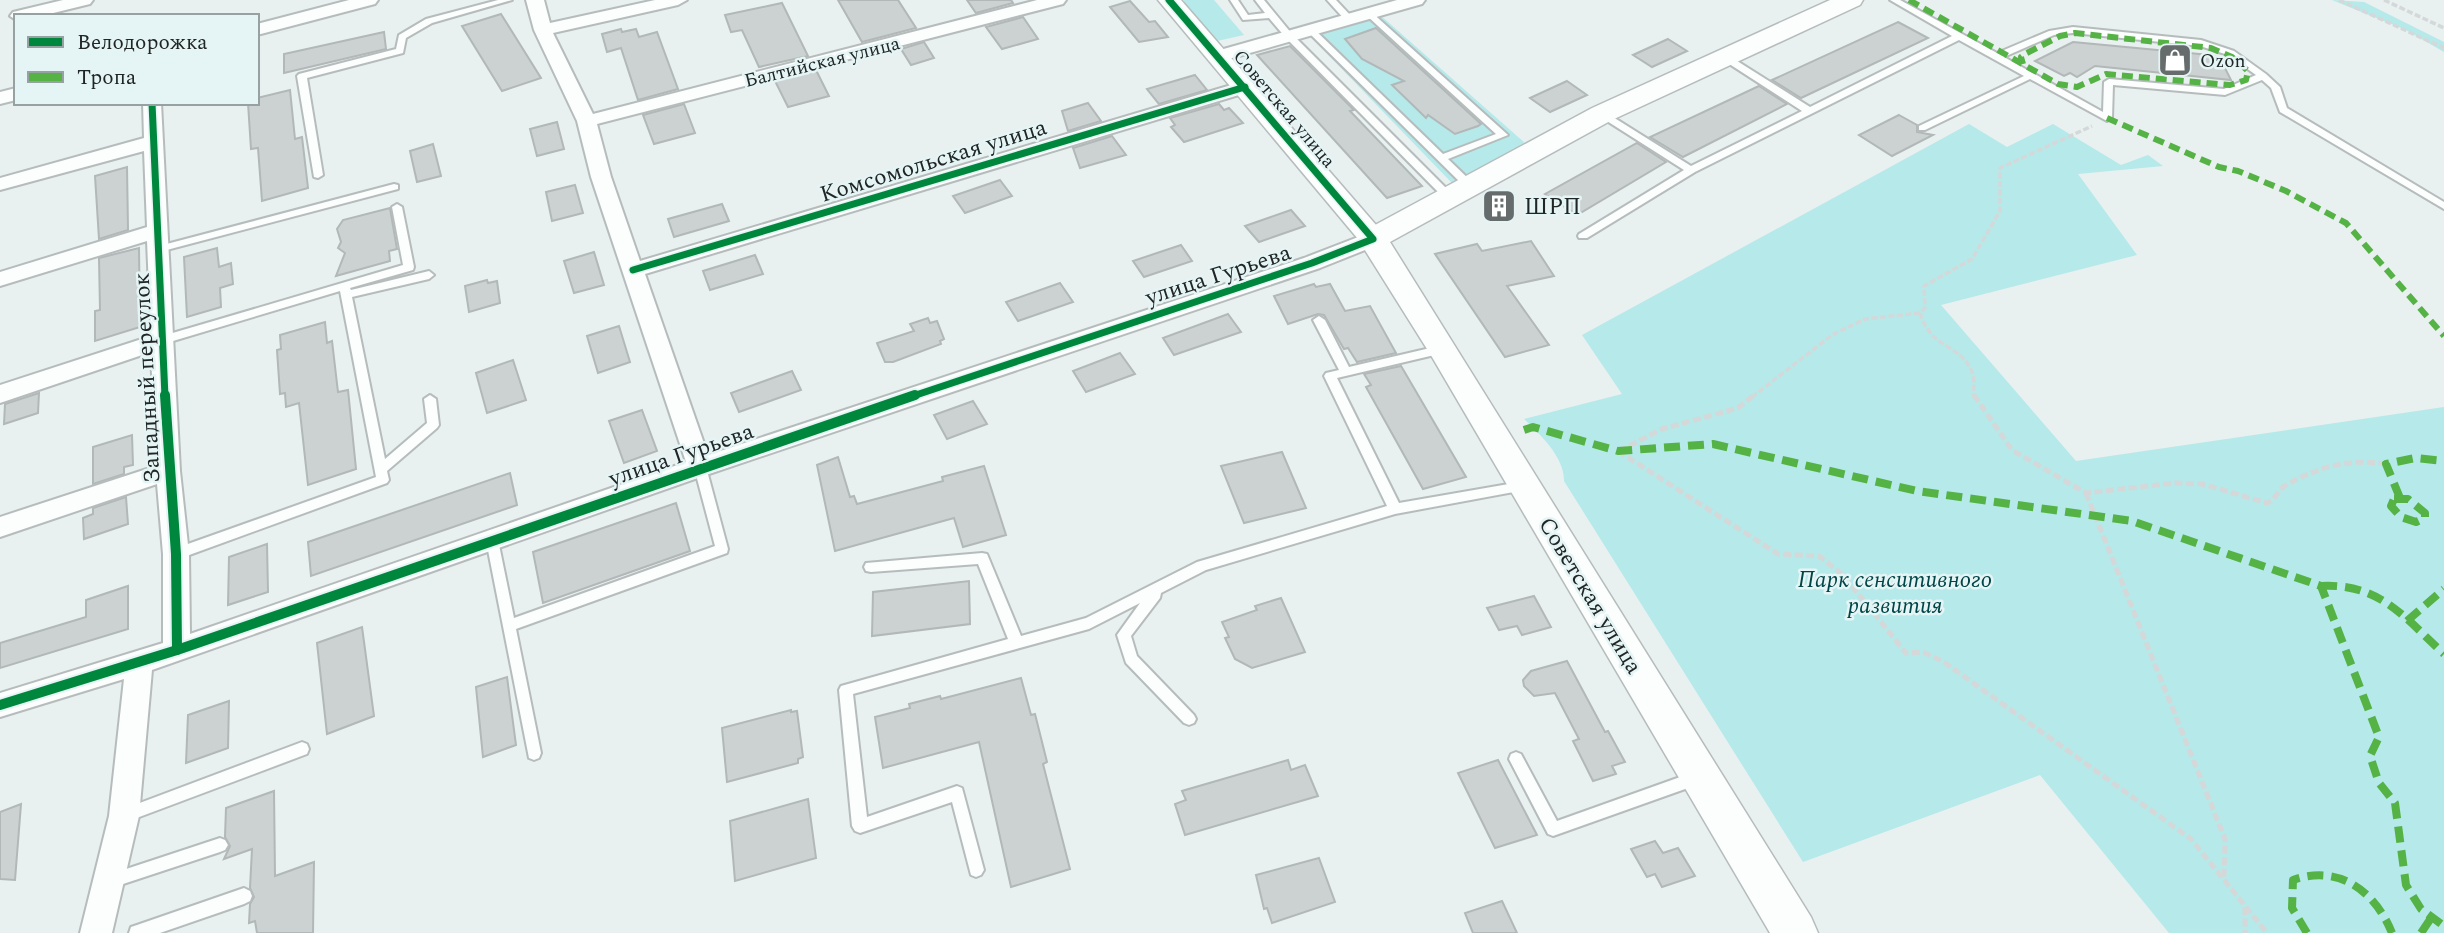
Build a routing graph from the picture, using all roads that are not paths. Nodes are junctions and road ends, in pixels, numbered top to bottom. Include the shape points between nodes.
1 (84, 0) edge
2 (369, 0) edge
3 (508, 0) edge
4 (535, 0) edge
5 (678, 0) edge
6 (1058, 0) edge
7 (1169, 0) edge
8 (1234, 0) edge
9 (1259, 0) edge
10 (1331, 0) edge
11 (1416, 0) edge
12 (1894, 0) edge
13 (1837, 2) edge
14 (1369, 13) junction
15 (25, 14) edge
16 (1271, 15) junction
17 (1349, 19) junction
18 (259, 29) edge
19 (543, 30) junction
20 (1310, 30) junction
21 (1289, 36) junction
22 (1959, 36) junction
23 (1219, 56) junction
24 (1723, 56) junction
25 (1996, 57) junction
26 (2030, 76) junction
27 (2263, 76) junction
28 (1245, 87) junction
29 (152, 105) edge
30 (1808, 110) junction
31 (1602, 114) junction
32 (587, 121) junction
33 (1922, 128) dead end
34 (153, 142) junction
35 (1440, 158) junction
36 (1691, 170) junction
37 (318, 175) dead end
38 (0, 184) edge
39 (394, 187) dead end
40 (1460, 192) junction
41 (2444, 206) edge
42 (397, 207) dead end
43 (1583, 236) dead end
44 (1374, 239) junction
45 (158, 240) junction
46 (633, 270) junction
47 (429, 275) dead end
48 (0, 279) edge
49 (346, 292) junction
50 (1319, 320) dead end
51 (163, 340) junction
52 (1443, 349) junction
53 (1346, 372) junction
54 (0, 394) edge
55 (430, 399) dead end
56 (700, 467) junction
57 (381, 470) junction
58 (168, 471) junction
59 (1526, 485) junction
60 (1395, 509) junction
61 (0, 527) edge
62 (492, 540) junction
63 (176, 554) junction
64 (871, 567) dead end
65 (1158, 590) junction
66 (509, 626) junction
67 (1017, 644) junction
68 (177, 650) junction
69 (139, 663) junction
70 (0, 705) edge
71 (1189, 719) dead end
72 (302, 749) dead end
73 (534, 753) dead end
74 (1516, 759) dead end
75 (1701, 777) junction
76 (124, 816) junction
77 (220, 845) dead end
78 (976, 870) dead end
79 (108, 882) junction
80 (244, 895) dead end
81 (96, 933) edge
82 (137, 933) edge
83 (1795, 933) edge

1 - 15 street
2 - 18 street
3 - 37 lane via 429,21 402,37 400,51 302,76
4 - 19 street
5 - 19 street
6 - 32 street, Балтийская улица
7 - 23 street, Советская улица
8 - 16 lane via 1246,18
9 - 16 lane
10 - 17 lane
11 - 14 street
12 - 22 lane
13 - 24 main road, улица Гурьева
14 - 17 street
14 - 35 lane via 1503,135
16 - 21 lane
17 - 20 street
19 - 32 street
20 - 21 street
20 - 35 lane
21 - 23 street
21 - 40 lane
22 - 25 lane
22 - 30 lane
23 - 28 street, Советская улица
24 - 30 lane
24 - 31 main road, улица Гурьева
25 - 26 lane
25 - 27 lane via 2052,33 2073,30 2202,43 2231,53
26 - 27 lane via 2107,118 2109,82 2225,92
26 - 33 lane
27 - 41 lane via 2275,87 2283,110
28 - 44 street, Советская улица
28 - 46 street, Комсомольская улица
29 - 34 street, Западный переулок
30 - 36 lane
31 - 36 lane
31 - 40 main road, улица Гурьева
32 - 46 street
34 - 38 street
34 - 45 street, Западный переулок
35 - 40 lane
36 - 43 lane
39 - 45 lane
40 - 44 main road, улица Гурьева
42 - 49 lane via 410,267
44 - 52 main road, Советская улица
44 - 56 street, улица Гурьева
45 - 48 street
45 - 51 street, Западный переулок
46 - 56 street
47 - 49 lane
49 - 51 lane
49 - 57 lane
50 - 53 lane
51 - 54 street
51 - 58 street, Западный переулок
52 - 53 lane
52 - 59 main road, Советская улица
53 - 60 lane via 1330,376
55 - 57 lane via 433,425
56 - 62 street, улица Гурьева
56 - 66 lane via 722,549
57 - 63 lane via 383,480
58 - 61 street
58 - 63 street, Западный переулок
59 - 60 lane
59 - 75 main road, Советская улица
60 - 65 lane via 1202,566
62 - 66 lane
62 - 68 street, улица Гурьева
63 - 68 street, Западный переулок
64 - 67 lane via 982,558
65 - 67 lane via 1089,623
65 - 71 lane via 1124,635 1131,659
66 - 73 lane
67 - 78 lane via 846,690 860,826 957,793
68 - 69 street, улица Гурьева
69 - 70 street, улица Гурьева
69 - 76 street
72 - 76 lane
74 - 75 lane via 1553,830
75 - 83 main road, Советская улица
76 - 79 street
77 - 79 lane
79 - 81 street
80 - 82 lane

